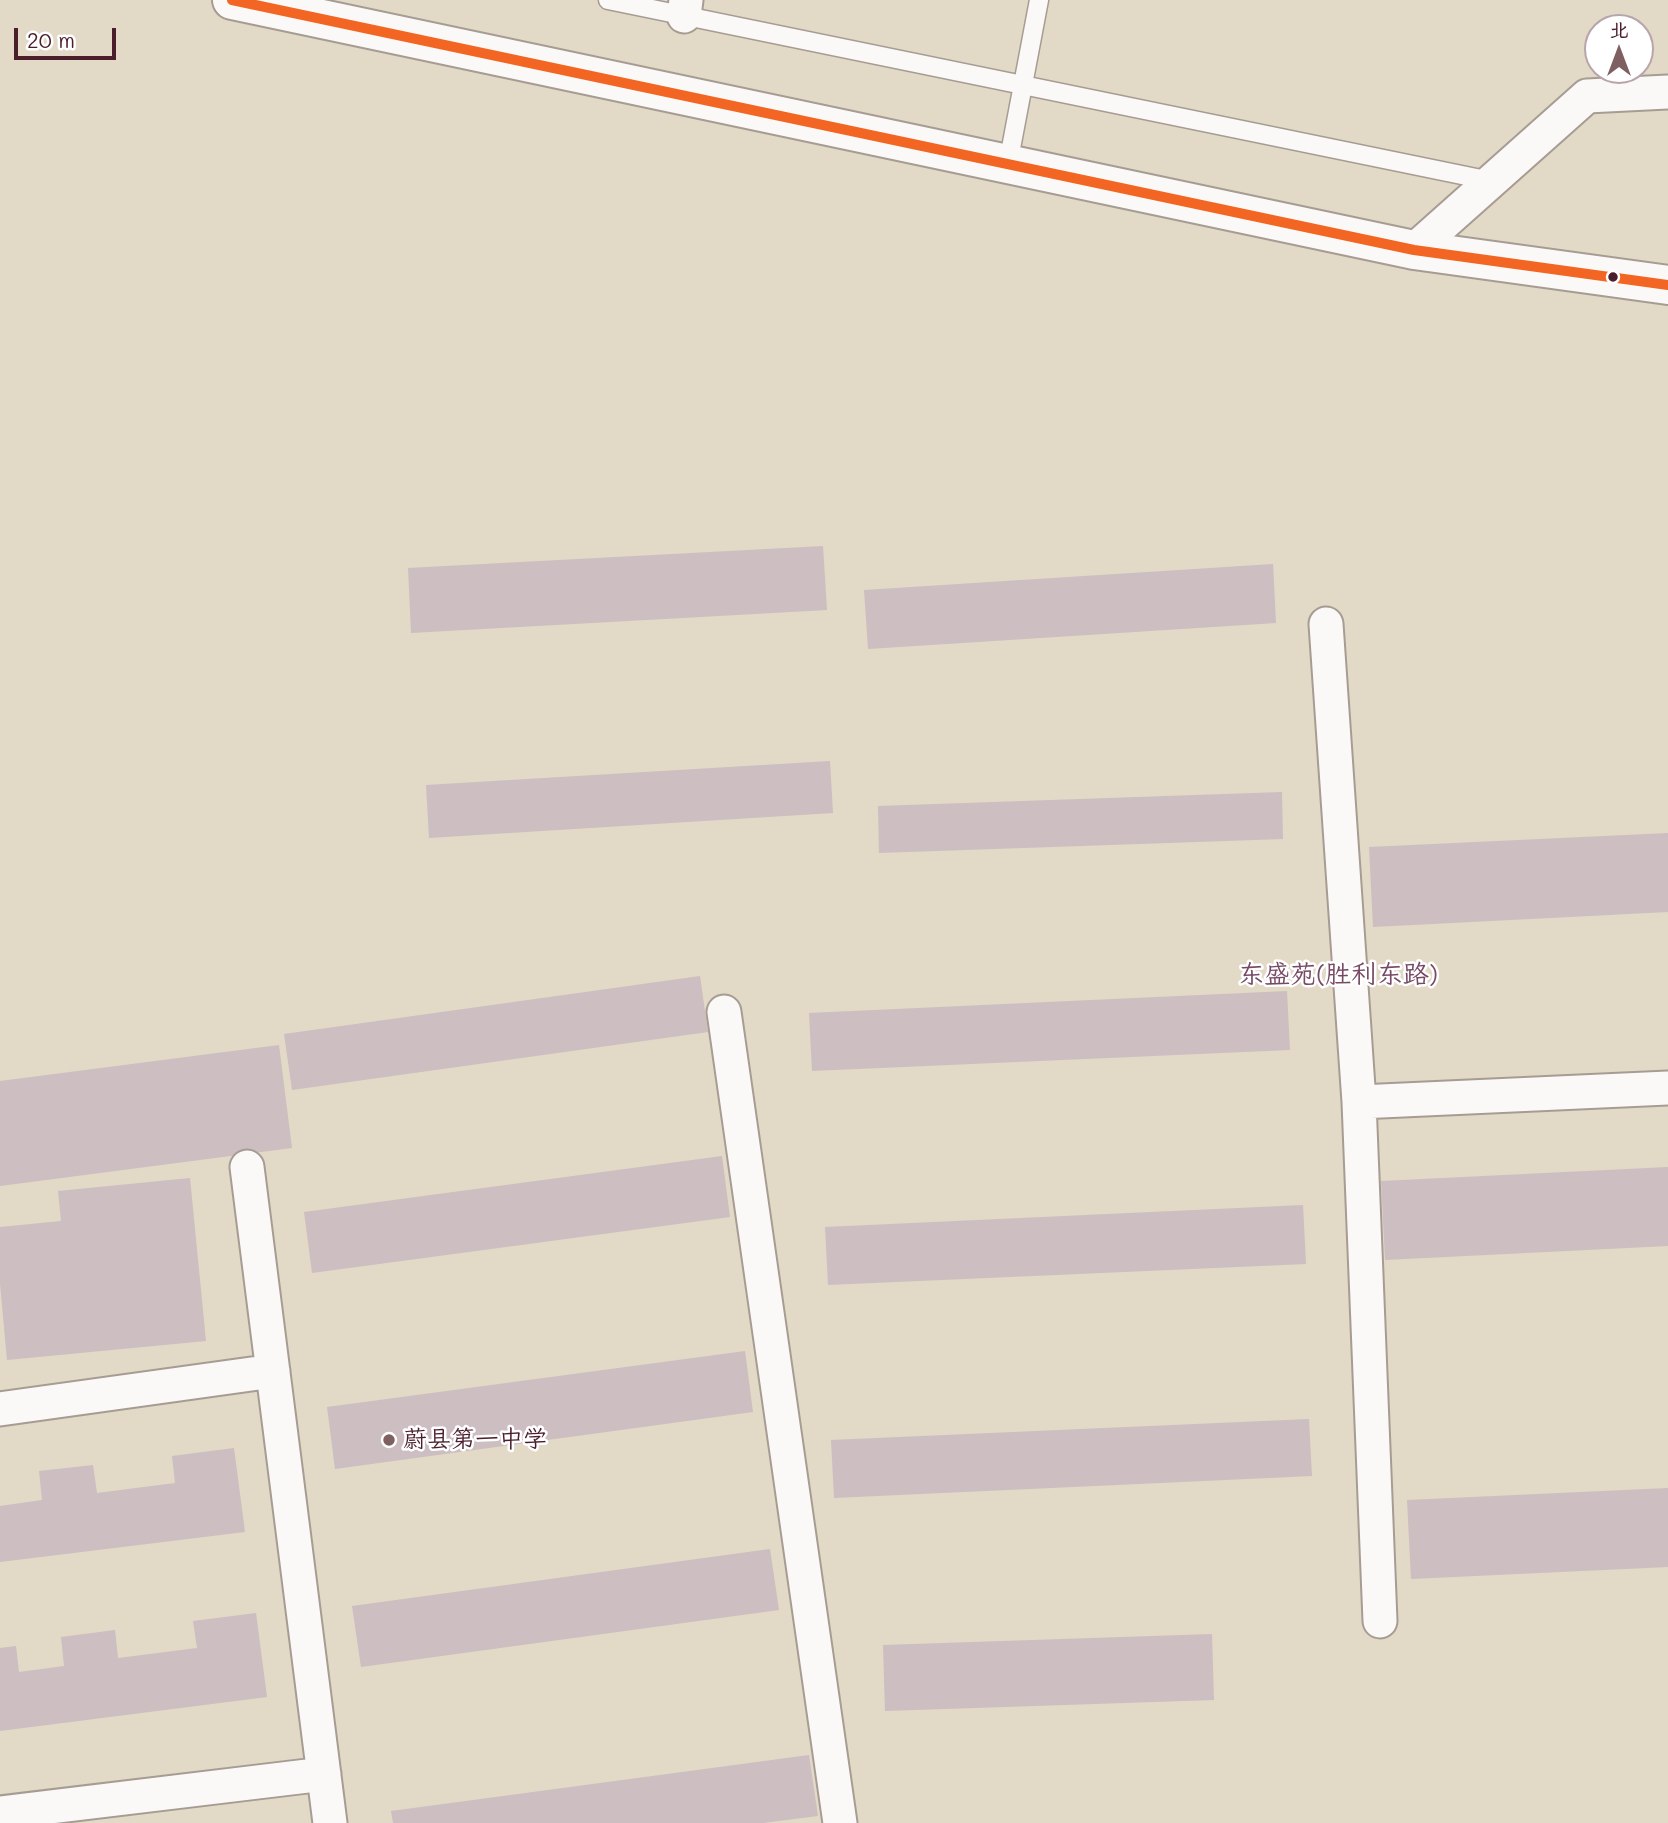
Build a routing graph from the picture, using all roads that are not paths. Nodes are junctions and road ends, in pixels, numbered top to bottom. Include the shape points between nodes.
1 (232, 0) edge
2 (608, 0) edge
3 (1039, 0) edge
4 (685, 8) edge
5 (1023, 85) junction
6 (1668, 92) edge
7 (1007, 164) junction
8 (1491, 181) junction
9 (1414, 250) junction
10 (1668, 285) edge
11 (1326, 624) dead end
12 (724, 1012) dead end
13 (1668, 1088) edge
14 (1359, 1102) junction
15 (247, 1167) dead end
16 (273, 1371) junction
17 (0, 1409) edge
18 (1380, 1621) dead end
19 (324, 1774) junction
20 (0, 1813) edge
21 (330, 1823) edge
22 (840, 1823) edge

1 - 7 main road
2 - 4 lane
3 - 5 lane
4 - 5 lane
5 - 7 lane
5 - 8 lane
6 - 8 street via 1587,96
7 - 9 main road
8 - 9 street
9 - 10 main road
11 - 14 street
12 - 22 street
13 - 14 street
14 - 18 street
15 - 16 street
16 - 17 street
16 - 19 street
19 - 20 street
19 - 21 street

